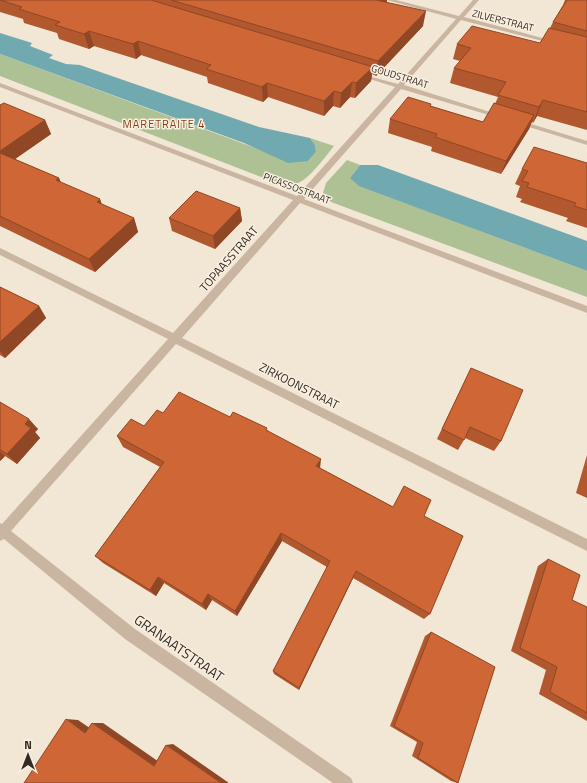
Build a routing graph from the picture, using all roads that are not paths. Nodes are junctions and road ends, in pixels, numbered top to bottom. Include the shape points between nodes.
1 (390, 0) edge
2 (476, 0) edge
3 (460, 18) junction
4 (557, 43) edge
5 (355, 73) edge
6 (0, 85) edge
7 (400, 86) junction
8 (504, 118) edge
9 (512, 121) edge
10 (587, 143) edge
11 (297, 199) junction
12 (0, 250) edge
13 (587, 310) edge
14 (176, 339) junction
15 (1, 532) edge
16 (587, 545) edge
17 (346, 783) edge

1 - 3 street, ZILVERSTRAAT
2 - 3 street, TOPAASSTRAAT
3 - 4 street, ZILVERSTRAAT
3 - 7 street, TOPAASSTRAAT
5 - 7 street, GOUDSTRAAT
6 - 11 street, PICASSOSTRAAT
7 - 8 street, GOUDSTRAAT
7 - 11 street, TOPAASSTRAAT
9 - 10 street
11 - 13 street, PICASSOSTRAAT
11 - 14 street, TOPAASSTRAAT
12 - 14 street, ZIRKOONSTRAAT
14 - 15 street, TOPAASSTRAAT
14 - 16 street, ZIRKOONSTRAAT
15 - 17 street, GRANAATSTRAAT via 130,634

